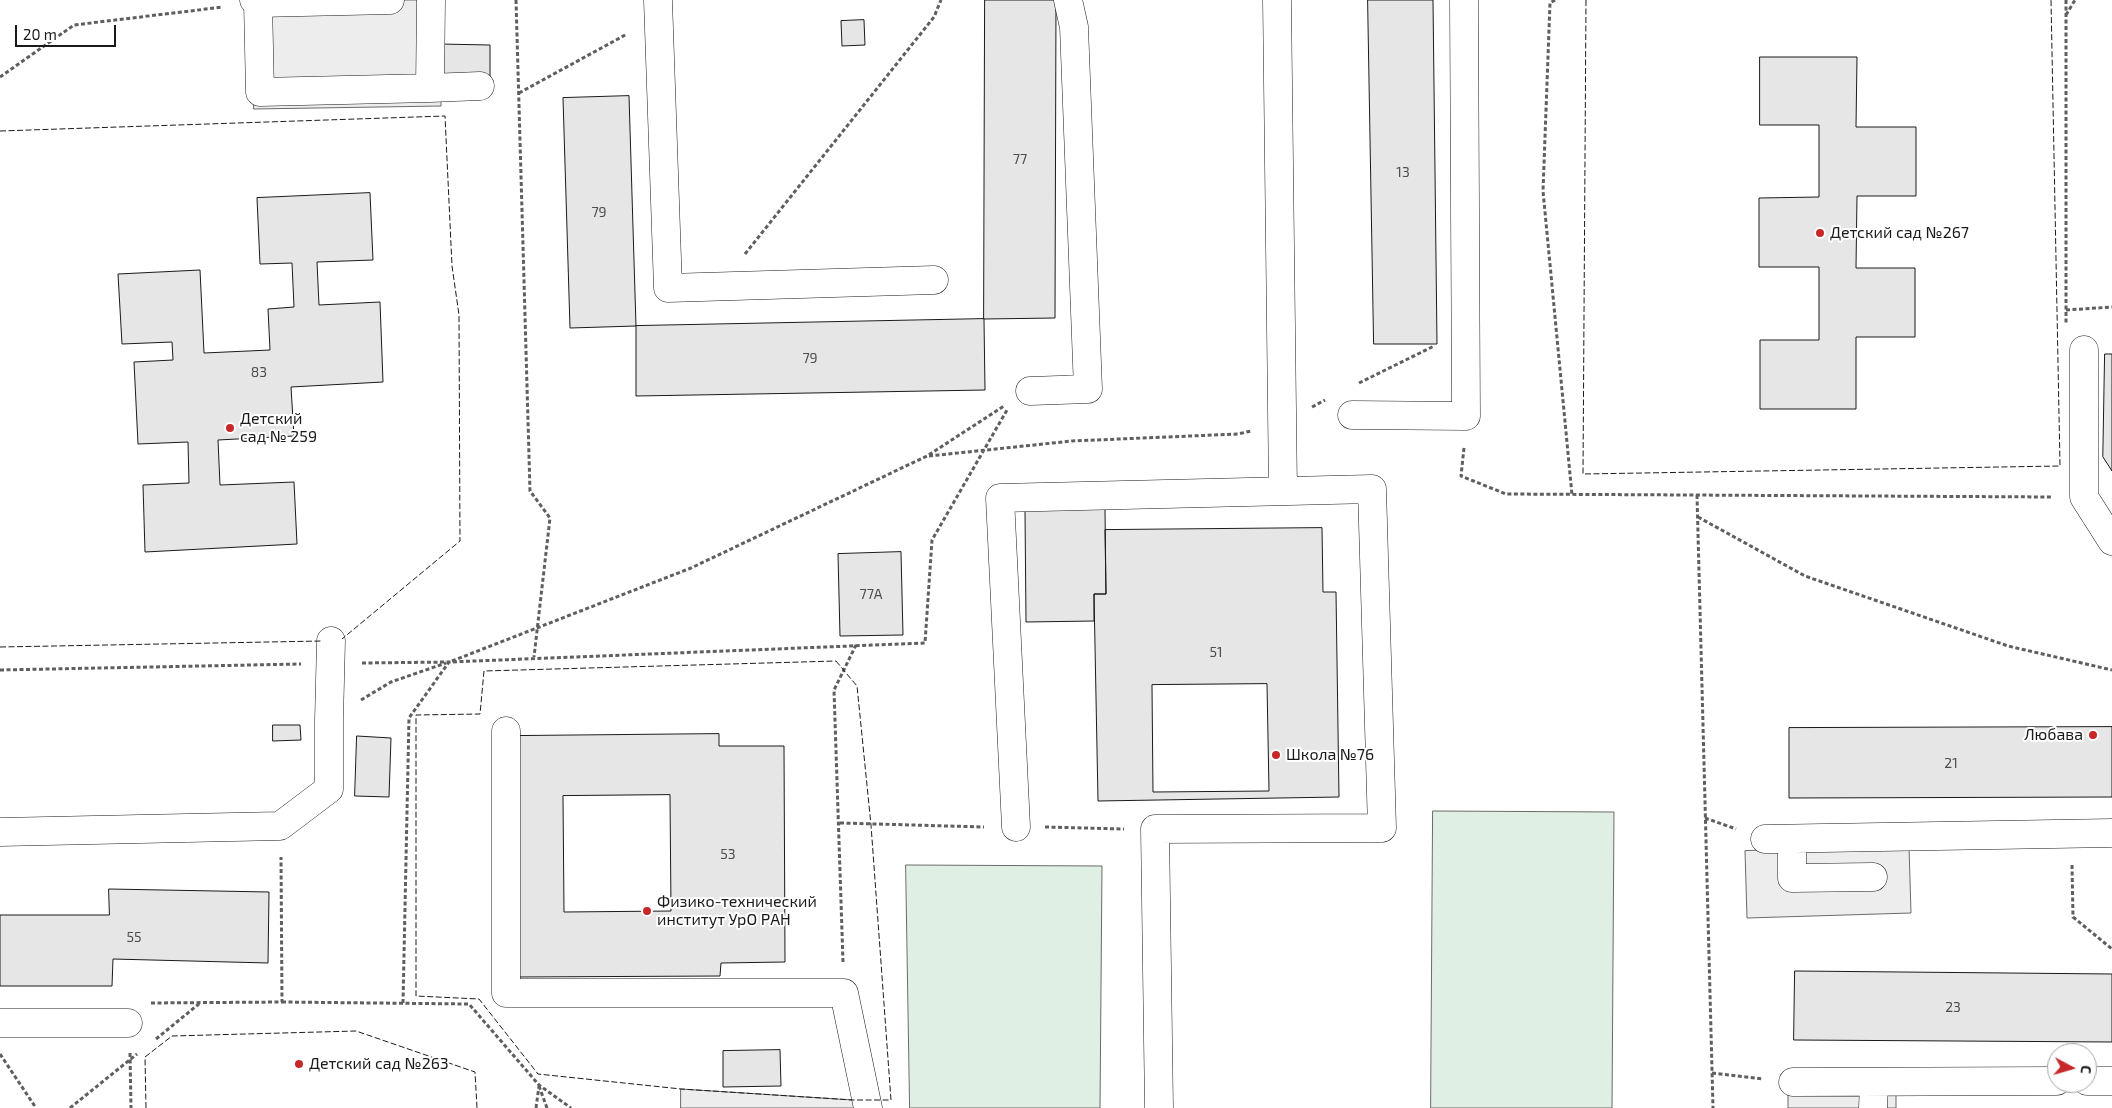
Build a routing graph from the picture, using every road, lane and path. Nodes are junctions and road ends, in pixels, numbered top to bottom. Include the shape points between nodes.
1 (390, 0) edge
2 (431, 0) edge
3 (516, 0) edge
4 (941, 0) edge
5 (1068, 0) edge
6 (1277, 0) edge
7 (1464, 0) edge
8 (1555, 0) edge
9 (2066, 0) edge
10 (2075, 0) edge
11 (256, 2) edge
12 (227, 7) dead end
13 (658, 8) edge
14 (2066, 16) junction
15 (0, 77) edge
16 (480, 86) dead end
17 (430, 88) junction
18 (518, 94) junction
19 (934, 280) dead end
20 (720, 286) junction
21 (2112, 307) edge
22 (2066, 310) junction
23 (1466, 330) junction
24 (2066, 330) dead end
25 (2084, 350) dead end
26 (1353, 386) dead end
27 (1021, 396) junction
28 (1327, 399) dead end
29 (1352, 416) dead end
30 (1466, 416) junction
31 (1283, 421) junction
32 (985, 449) junction
33 (927, 456) junction
34 (1283, 492) junction
35 (1572, 495) junction
36 (1697, 495) junction
37 (2084, 497) junction
38 (1698, 516) junction
39 (2112, 541) edge
40 (539, 626) junction
41 (856, 645) junction
42 (331, 652) junction
43 (534, 657) junction
44 (450, 662) junction
45 (0, 670) edge
46 (2112, 670) edge
47 (329, 720) junction
48 (506, 731) dead end
49 (280, 826) junction
50 (1016, 827) dead end
51 (0, 832) edge
52 (2112, 833) edge
53 (2072, 834) junction
54 (1792, 839) junction
55 (1765, 840) dead end
56 (1873, 877) dead end
57 (2112, 949) edge
58 (844, 993) junction
59 (282, 1002) junction
60 (402, 1003) junction
61 (0, 1023) edge
62 (128, 1023) junction
63 (0, 1053) edge
64 (1712, 1073) junction
65 (1793, 1082) joint
66 (2097, 1082) edge
67 (2112, 1082) edge
68 (2047, 1083) edge
69 (539, 1085) junction
70 (1873, 1095) edge
71 (36, 1108) edge
72 (131, 1108) edge
73 (536, 1108) edge
74 (547, 1108) edge
75 (572, 1108) edge
76 (868, 1108) edge
77 (1159, 1108) edge
78 (1713, 1108) edge

1 - 11 lane
2 - 17 lane
3 - 18 path
4 - 20 path via 934,18
5 - 27 lane via 1074,27 1088,389
6 - 31 lane
7 - 23 lane
8 - 35 path via 1550,3 1543,190
9 - 14 path
10 - 14 path
11 - 17 lane via 260,92
12 - 15 path via 74,25
13 - 18 path
13 - 20 lane via 668,288
14 - 22 path
16 - 17 lane
18 - 40 path via 530,491 550,518
19 - 20 lane
21 - 22 path
22 - 24 path
23 - 26 path
23 - 30 lane
25 - 37 lane
27 - 32 path
27 - 33 path
28 - 31 path
29 - 30 lane
30 - 35 path via 1461,476 1506,494
31 - 32 path via 1238,434 1072,441
31 - 34 lane
32 - 33 path
32 - 41 path via 932,540 925,642
33 - 40 path via 691,568
34 - 50 lane via 1000,498
34 - 77 lane via 1372,489 1382,828 1155,829
35 - 36 path
36 - 37 path
36 - 38 path
37 - 39 lane
38 - 46 path via 1805,576 2008,646
38 - 64 path
40 - 43 path
40 - 44 path
41 - 43 path
41 - 58 path via 834,690
42 - 44 path
42 - 45 path
42 - 47 lane
43 - 44 path
44 - 47 path via 391,682
44 - 60 path via 409,718
47 - 49 lane via 329,789
48 - 58 lane via 506,993
49 - 51 lane
49 - 59 path
52 - 53 lane
53 - 54 lane
53 - 57 path via 2073,917
54 - 55 lane
54 - 56 lane via 1792,878
58 - 76 lane
59 - 60 path
59 - 62 path via 129,1004
60 - 69 path via 469,1004
61 - 62 lane
62 - 72 path
63 - 71 path
64 - 65 path
64 - 78 path
65 - 70 lane
66 - 67 lane
68 - 70 lane
69 - 73 path
69 - 74 path
69 - 75 path

